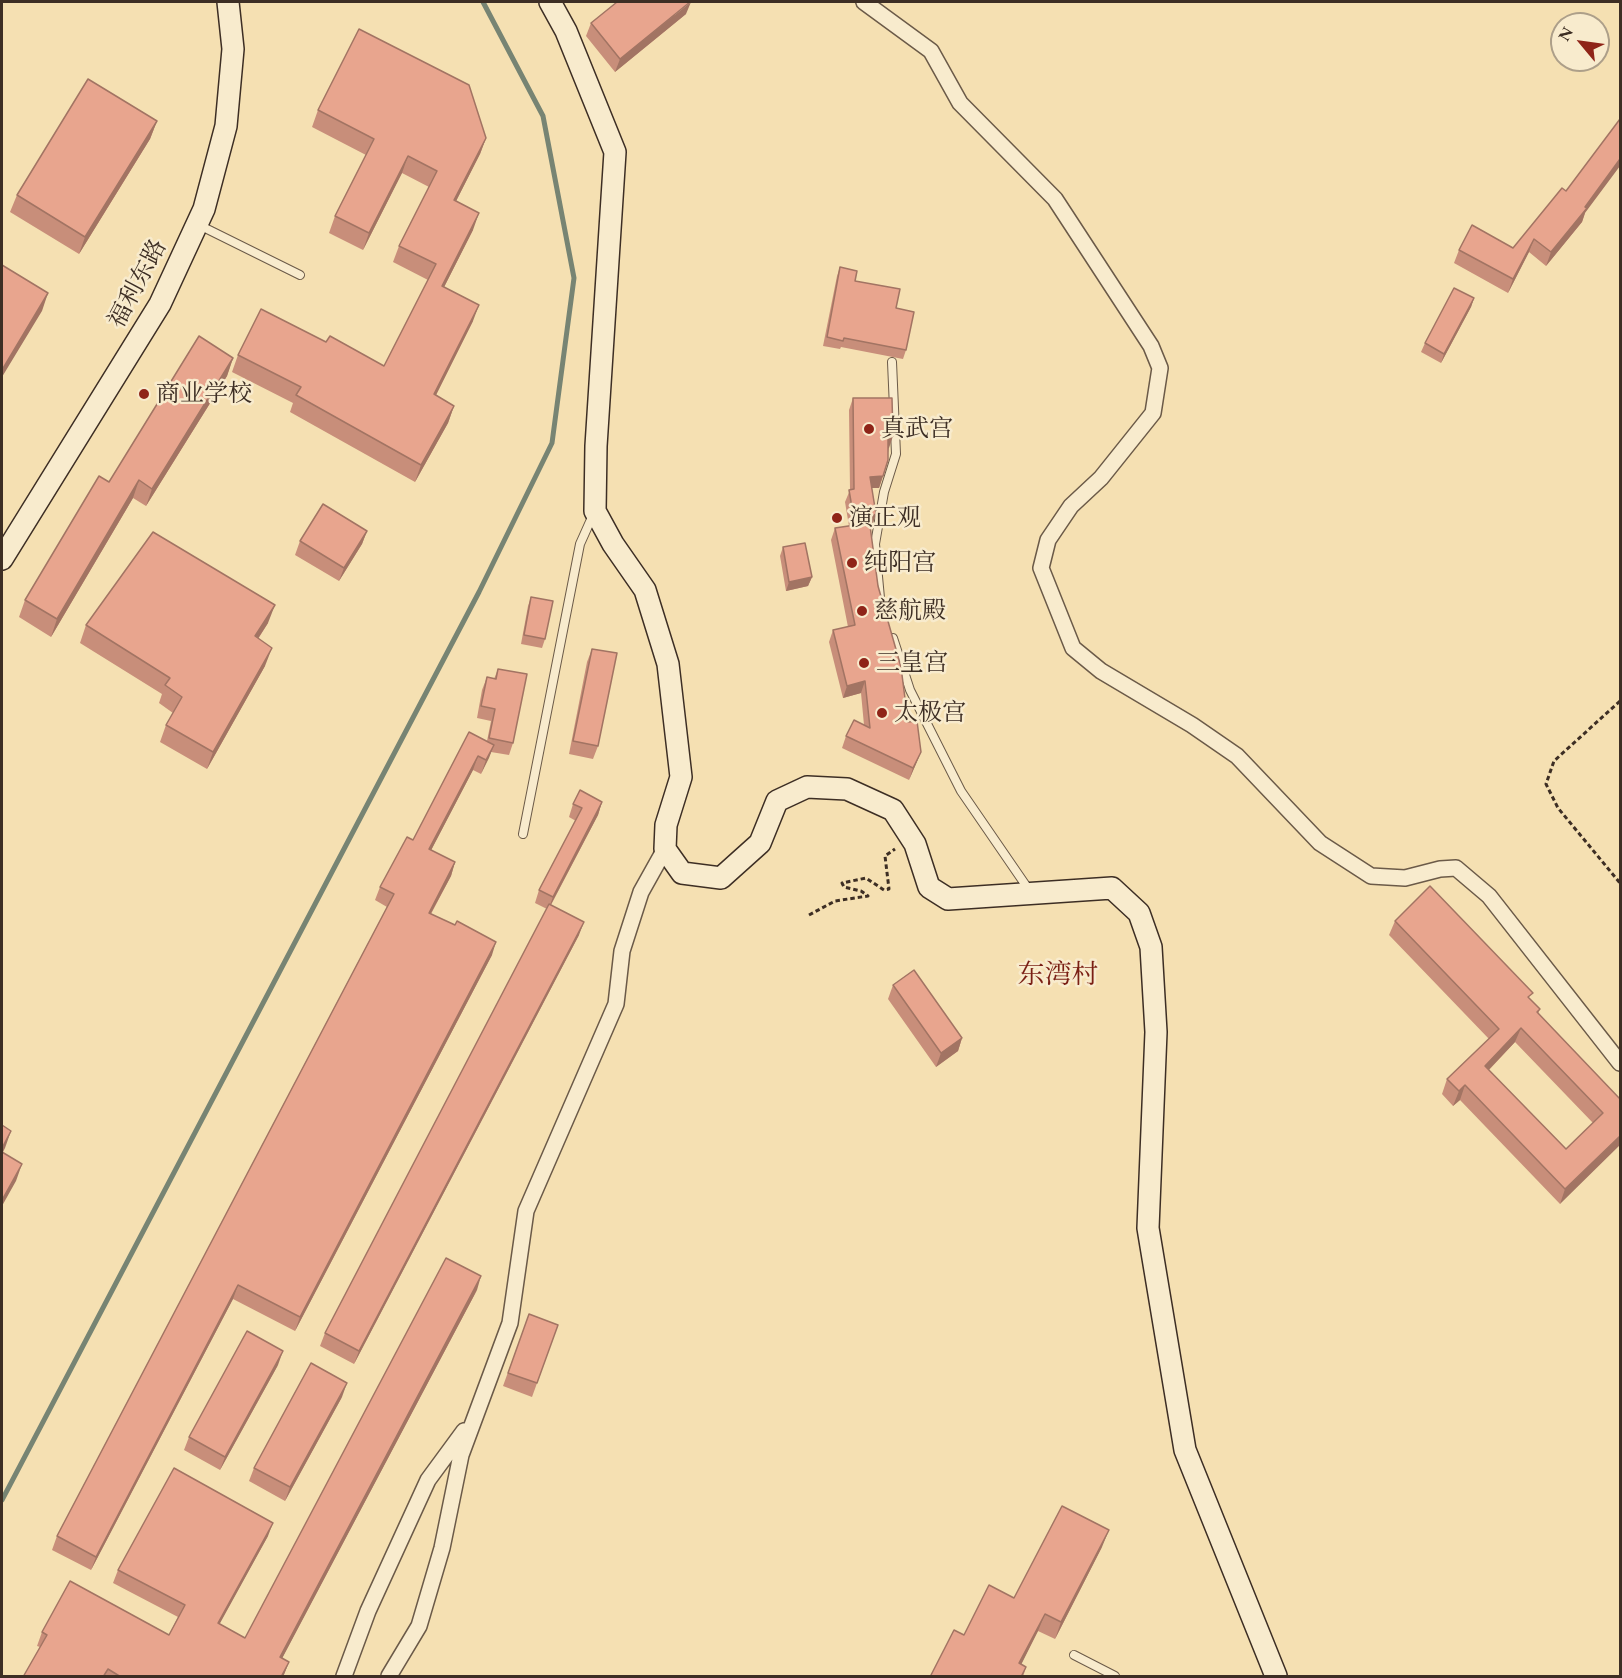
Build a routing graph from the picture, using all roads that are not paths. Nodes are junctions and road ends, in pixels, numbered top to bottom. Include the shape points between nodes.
1 (228, 2) edge
2 (550, 2) edge
3 (864, 2) edge
4 (197, 224) junction
5 (300, 275) dead end
6 (892, 362) dead end
7 (595, 511) junction
8 (2, 559) edge
9 (882, 607) edge
10 (889, 628) edge
11 (523, 834) dead end
12 (666, 849) junction
13 (1032, 893) junction
14 (1620, 1063) edge
15 (473, 1419) junction
16 (1074, 1655) dead end
17 (344, 1677) edge
18 (389, 1677) edge
19 (1115, 1677) edge
20 (1275, 1677) edge

1 - 4 main road, 福利东路 via 233,49 226,126
2 - 7 main road via 566,31 615,152
3 - 14 street via 931,51 960,103 1055,199 1151,346 1160,368 1154,413 1101,478 1071,506 1048,540 1041,568 1073,648 1101,671 1237,756 1320,843 1371,876 1405,878 1455,868 1489,896
4 - 5 lane
4 - 8 main road, 福利东路 via 160,304
6 - 9 lane via 896,454 884,492 875,544
7 - 11 lane via 580,544
7 - 12 main road via 645,590 668,664 681,777 666,825
10 - 13 lane via 909,690 961,791
12 - 13 main road via 682,873 721,878 760,843 777,801 807,787 847,789 893,810 910,837 929,887 948,899
12 - 15 street via 641,892 622,951 616,1004 525,1211 510,1323
13 - 20 main road via 1112,888 1139,913 1151,947 1156,1032 1148,1228 1185,1450
15 - 17 street via 428,1480 368,1611
15 - 18 street via 461,1455 442,1548 418,1626
16 - 19 lane

